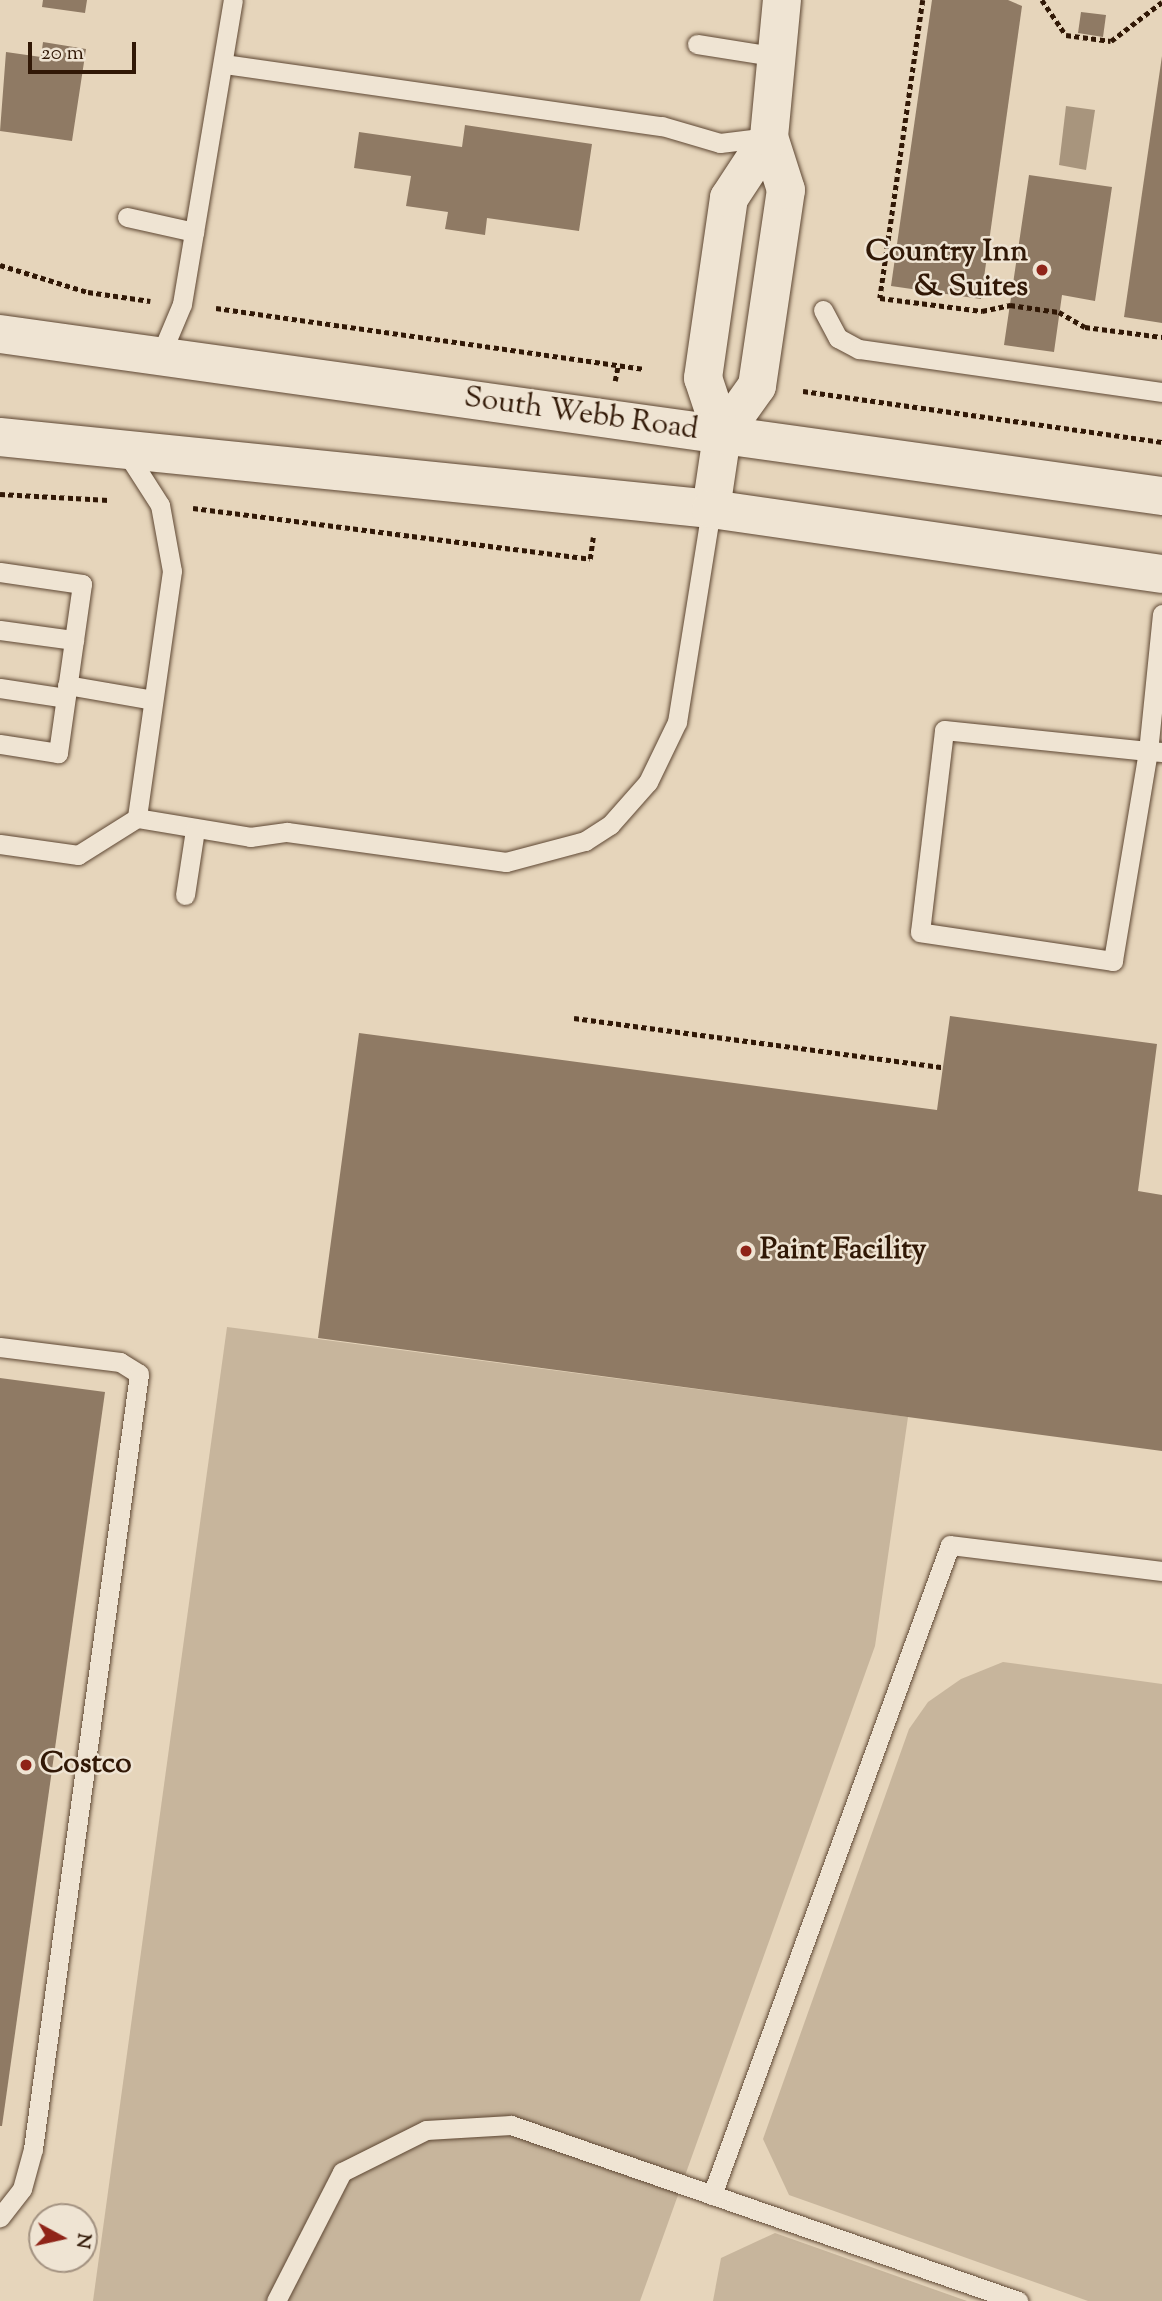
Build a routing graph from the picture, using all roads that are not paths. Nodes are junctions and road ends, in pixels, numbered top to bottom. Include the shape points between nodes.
1 (233, 0) edge
2 (782, 0) edge
3 (697, 44) dead end
4 (778, 57) junction
5 (224, 64) junction
6 (769, 137) junction
7 (127, 217) dead end
8 (194, 232) junction
9 (823, 310) dead end
10 (0, 334) edge
11 (161, 354) junction
12 (1162, 392) edge
13 (722, 435) junction
14 (0, 437) edge
15 (121, 446) junction
16 (1162, 496) edge
17 (711, 509) junction
18 (0, 572) edge
19 (1162, 574) edge
20 (1162, 614) edge
21 (0, 629) edge
22 (74, 640) junction
23 (0, 688) edge
24 (66, 692) junction
25 (153, 700) junction
26 (0, 744) edge
27 (1155, 752) edge
28 (137, 818) junction
29 (195, 830) junction
30 (0, 844) edge
31 (185, 895) dead end
32 (0, 1347) edge
33 (1162, 1571) edge
34 (712, 2195) junction
35 (0, 2217) edge
36 (276, 2301) edge
37 (1018, 2301) edge

1 - 5 lane
2 - 4 main road
3 - 4 lane
4 - 6 main road
5 - 6 lane via 662,126 720,143
5 - 8 lane
6 - 13 main road via 786,190 757,386
6 - 13 main road via 729,198 703,378
7 - 8 lane
8 - 11 lane via 181,304
9 - 12 lane via 838,338 859,349
10 - 11 main road, South Webb Road
11 - 13 main road, South Webb Road
13 - 16 main road, South Webb Road
13 - 17 main road
14 - 15 main road
15 - 17 main road
15 - 25 lane via 151,483 168,537 172,571
17 - 19 main road
17 - 29 lane via 677,723 649,782 610,825 585,841 506,862 287,832 250,837
18 - 22 lane via 82,584
20 - 27 lane
21 - 22 lane
22 - 24 lane
23 - 24 lane
24 - 25 lane
24 - 26 lane via 58,752
25 - 28 lane
27 - 27 lane via 944,730 920,932 1114,961
28 - 29 lane
28 - 30 lane via 78,855
29 - 31 lane
32 - 35 lane via 120,1362 139,1374 33,2149 22,2189
33 - 34 lane via 950,1545
34 - 36 lane via 511,2125 426,2130 342,2172
34 - 37 lane

